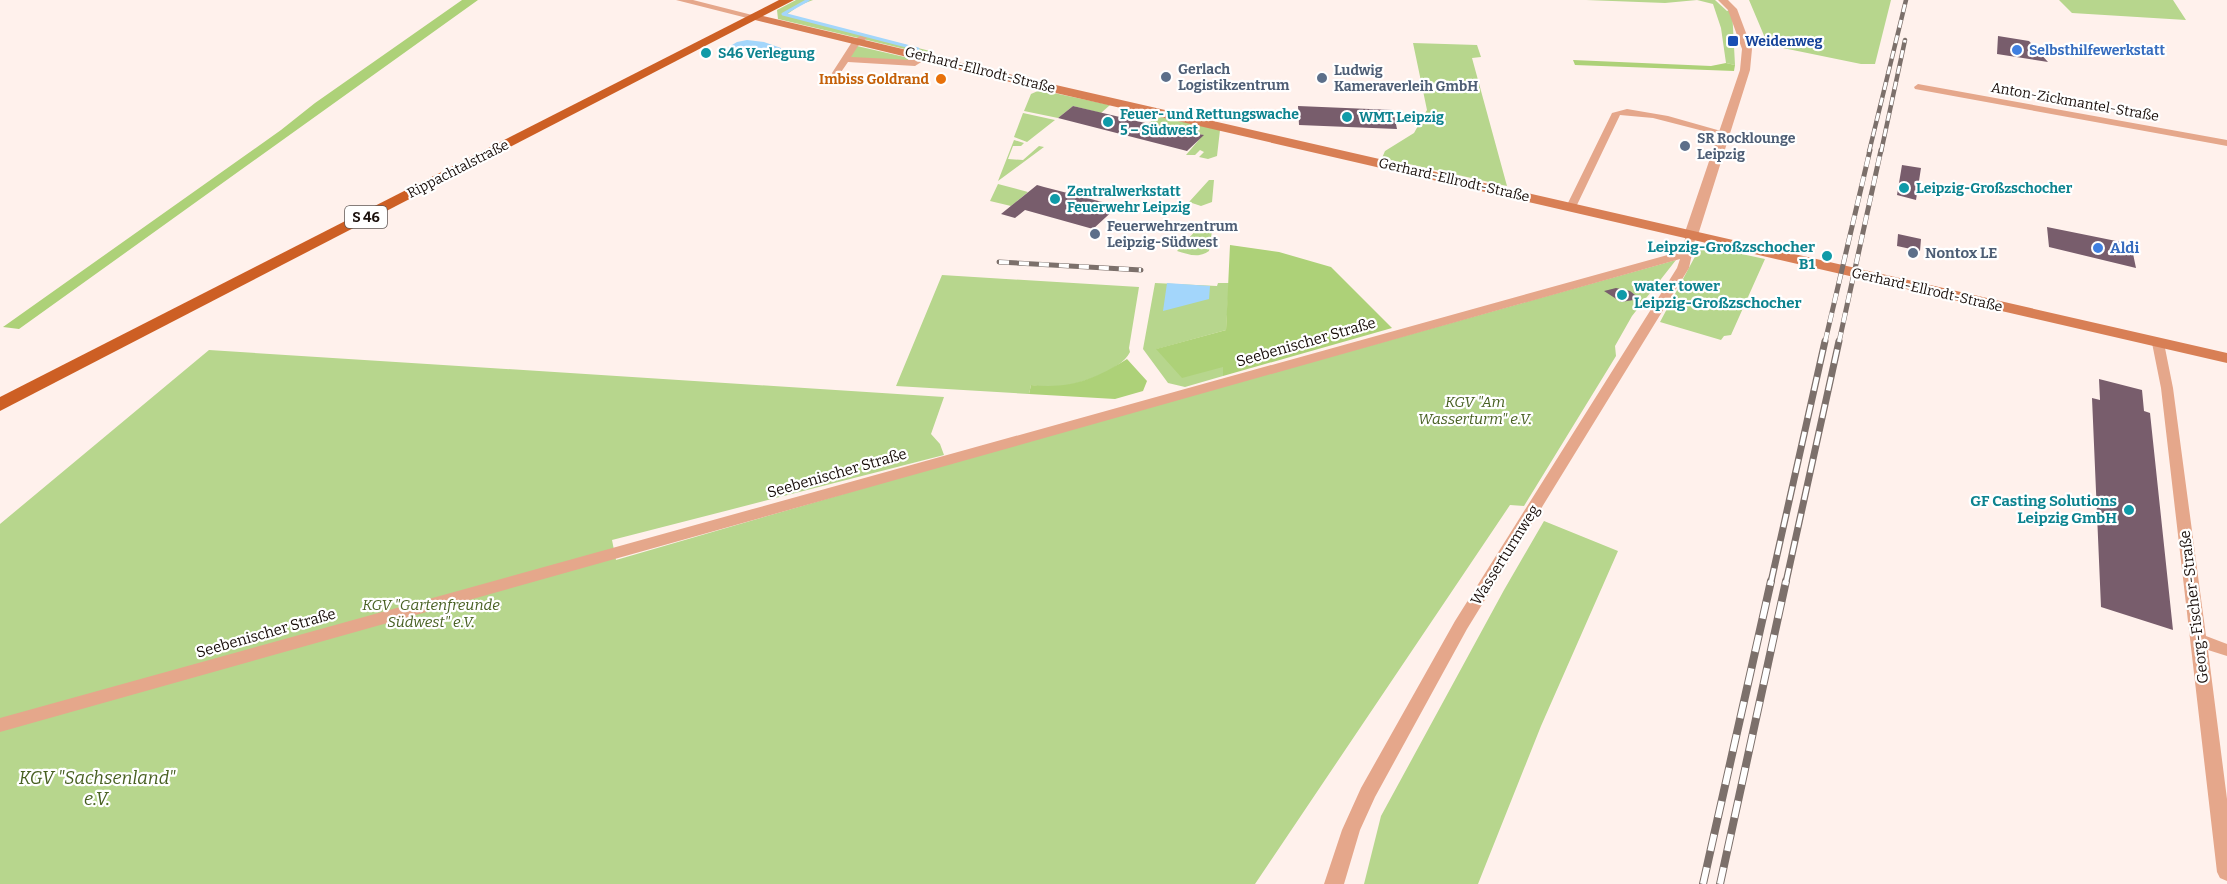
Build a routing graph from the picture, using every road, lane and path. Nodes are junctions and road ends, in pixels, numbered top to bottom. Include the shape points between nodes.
1 (681, 0) edge
2 (788, 0) edge
3 (1723, 0) edge
4 (755, 17) junction
5 (861, 40) junction
6 (925, 57) junction
7 (845, 59) junction
8 (836, 73) dead end
9 (1918, 87) dead end
10 (1723, 133) junction
11 (2227, 143) edge
12 (1571, 207) junction
13 (1691, 235) junction
14 (1684, 254) junction
15 (2158, 343) junction
16 (2227, 358) edge
17 (0, 405) edge
18 (2198, 640) junction
19 (2227, 650) edge
20 (0, 725) edge
21 (2227, 872) edge
22 (1334, 884) edge

1 - 4 street, Gerhard-Ellrodt-Straße
2 - 4 main road, Rippachtalstraße
3 - 10 street via 1732,9 1747,50 1745,70
4 - 5 main road, Gerhard-Ellrodt-Straße
4 - 17 main road, Rippachtalstraße / S 46
5 - 6 main road, Gerhard-Ellrodt-Straße
5 - 7 street
6 - 7 street via 915,63
6 - 12 main road, Gerhard-Ellrodt-Straße
7 - 8 street
9 - 11 street, Anton-Zickmantel-Straße
10 - 12 street via 1642,114 1617,113
10 - 13 street
12 - 13 main road, Gerhard-Ellrodt-Straße
13 - 14 street, Wasserturmweg
13 - 15 main road, Gerhard-Ellrodt-Straße
14 - 20 street, Seebenischer Straße
14 - 22 street, Wasserturmweg via 1683,268 1461,625 1367,794
15 - 16 main road, Gerhard-Ellrodt-Straße
15 - 18 street, Georg-Fischer-Straße
18 - 19 street
18 - 21 street, Georg-Fischer-Straße

